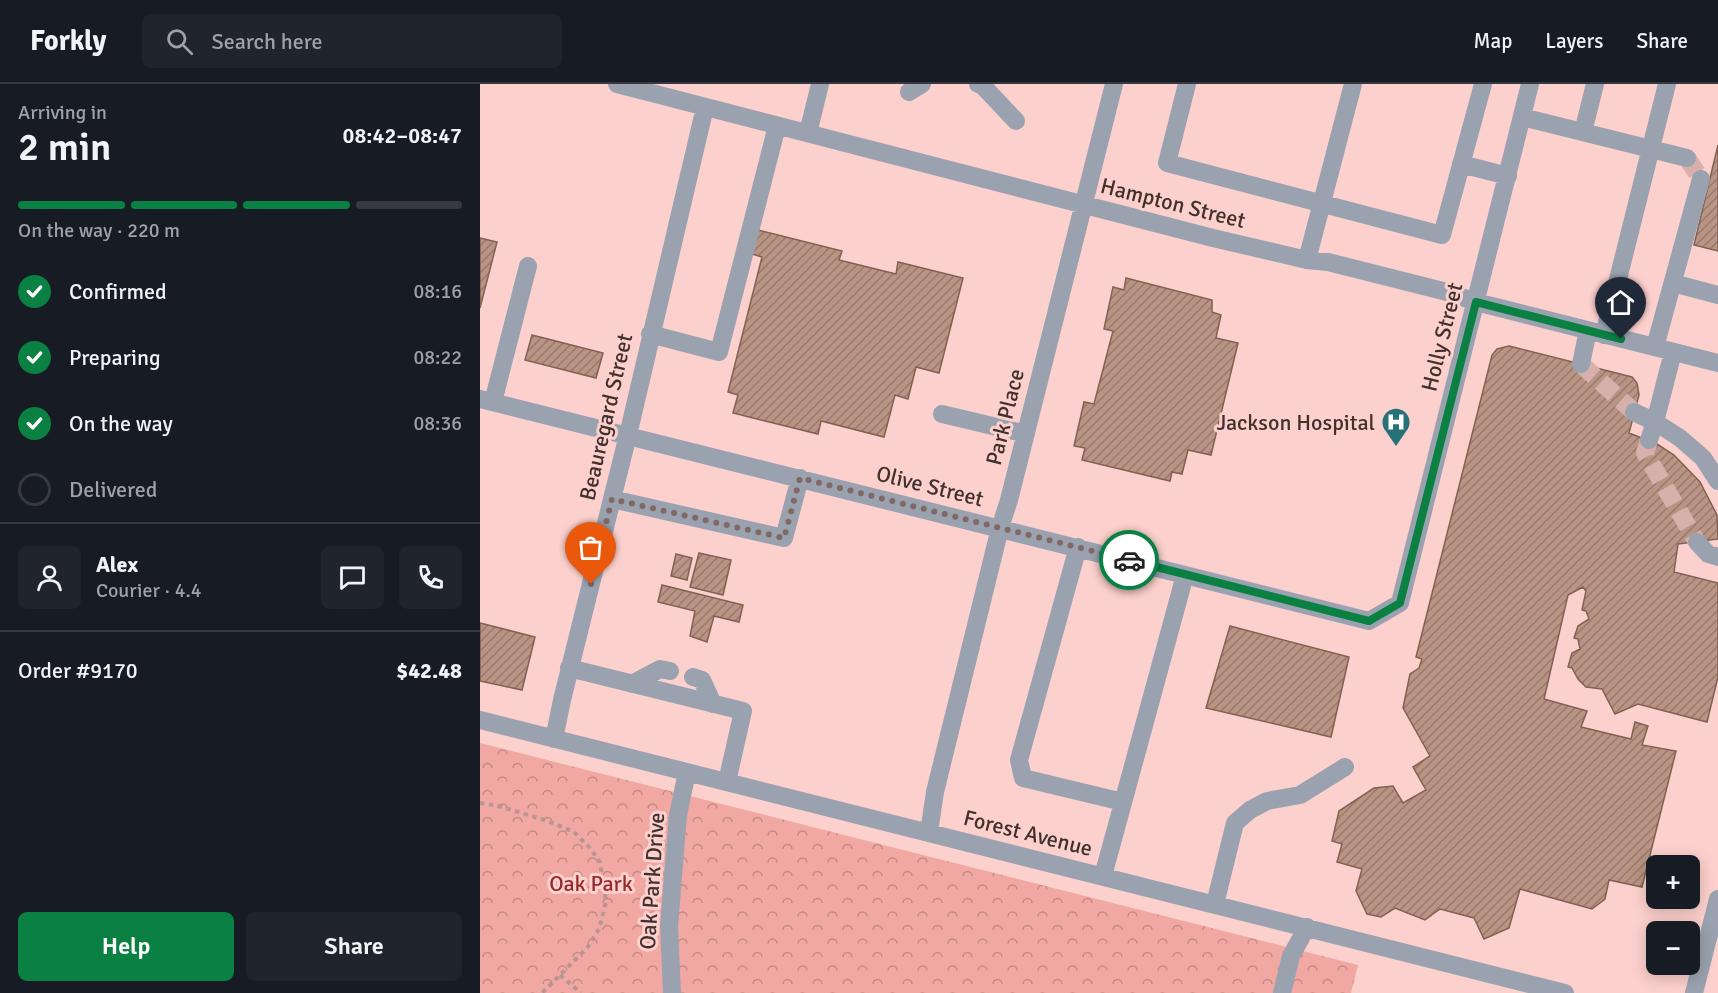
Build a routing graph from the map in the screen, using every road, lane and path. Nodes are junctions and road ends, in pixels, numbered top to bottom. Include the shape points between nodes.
1 (617, 84) edge
2 (820, 84) edge
3 (978, 84) edge
4 (1114, 84) edge
5 (1187, 84) edge
6 (1353, 84) edge
7 (1483, 84) edge
8 (1530, 84) edge
9 (1595, 84) edge
10 (1667, 84) edge
11 (705, 107) junction
12 (1522, 117) junction
13 (1016, 121) dead end
14 (777, 126) junction
15 (1583, 132) junction
16 (808, 133) junction
17 (1650, 149) junction
18 (1687, 158) tunnel mouth
19 (1461, 164) junction
20 (1508, 176) junction
21 (1701, 179) dead end
22 (1323, 203) junction
23 (1084, 205) junction
24 (1307, 260) junction
25 (528, 266) dead end
26 (1673, 283) junction
27 (1718, 295) edge
28 (1476, 302) junction
29 (1596, 332) junction
30 (650, 334) junction
31 (1664, 350) junction
32 (1718, 363) edge
33 (1581, 364) dead end
34 (487, 401) edge
35 (1634, 412) tunnel mouth
36 (942, 414) dead end
37 (1655, 422) junction
38 (1026, 434) junction
39 (628, 435) junction
40 (1649, 440) tunnel mouth
41 (800, 478) junction
42 (1718, 481) edge
43 (612, 499) junction
44 (1000, 528) junction
45 (1697, 542) tunnel mouth
46 (1078, 548) junction
47 (1718, 557) edge
48 (1185, 575) junction
49 (1369, 621) joint
50 (570, 668) junction
51 (670, 671) dead end
52 (693, 677) dead end
53 (632, 684) junction
54 (712, 704) junction
55 (480, 720) edge
56 (554, 739) junction
57 (1345, 767) dead end
58 (687, 772) junction
59 (726, 782) junction
60 (1123, 802) junction
61 (480, 804) edge
62 (929, 832) junction
63 (1103, 876) junction
64 (1718, 899) edge
65 (1215, 904) junction
66 (1307, 927) junction
67 (560, 975) junction
68 (542, 993) edge
69 (581, 993) edge
70 (672, 993) edge
71 (1282, 993) edge
72 (1565, 993) edge
73 (1694, 993) edge

1 - 11 street, Hampton Street
2 - 16 street
3 - 13 street
4 - 23 street, Park Place
5 - 22 street via 1167,163
6 - 22 street
7 - 19 street
8 - 12 street, Holly Street
9 - 15 street
10 - 17 street
11 - 14 street, Hampton Street
11 - 30 street, Beauregard Street
12 - 15 street
12 - 20 street, Holly Street
14 - 16 street, Hampton Street
14 - 30 street via 719,352
15 - 17 street
16 - 23 street, Hampton Street
17 - 18 street
17 - 29 street
19 - 20 street
19 - 22 street via 1442,235
20 - 28 street, Holly Street
21 - 26 street
22 - 24 street
23 - 24 street, Hampton Street
23 - 38 street, Park Place
24 - 28 street, Hampton Street
25 - 34 street
26 - 27 street
26 - 31 street
28 - 29 street, Hampton Street
28 - 49 street, Holly Street via 1400,603
29 - 31 street, Hampton Street
29 - 33 street
30 - 39 street, Beauregard Street
31 - 32 street, Hampton Street
31 - 37 street
34 - 39 street, Olive Street
35 - 37 street
36 - 38 street
37 - 40 street
37 - 42 street via 1703,458
38 - 44 street, Park Place
39 - 41 street, Olive Street
39 - 43 street, Beauregard Street
41 - 43 street via 784,538
41 - 44 street, Olive Street
43 - 50 street, Beauregard Street
44 - 46 street, Olive Street
44 - 62 street, Park Place via 935,792
45 - 47 street via 1708,554
46 - 48 street, Olive Street
46 - 60 street via 1019,760 1023,778
48 - 49 street, Olive Street
48 - 60 street
50 - 53 street
50 - 56 street, Beauregard Street
51 - 53 street via 660,669
52 - 54 street via 702,680
53 - 54 street
54 - 59 street via 743,711
55 - 56 street, Forest Avenue
56 - 58 street, Forest Avenue
57 - 65 street via 1300,795 1267,801 1235,823
58 - 59 street, Forest Avenue
58 - 70 street, Oak Park Drive via 678,815 669,926
59 - 62 street, Forest Avenue
60 - 63 street
61 - 67 path via 508,809 574,832 600,862 606,902 599,929 587,948
62 - 63 street, Forest Avenue
63 - 65 street, Forest Avenue
64 - 73 street
65 - 66 street, Forest Avenue
66 - 71 street via 1291,956
66 - 72 street, Forest Avenue
67 - 68 path
67 - 69 path

